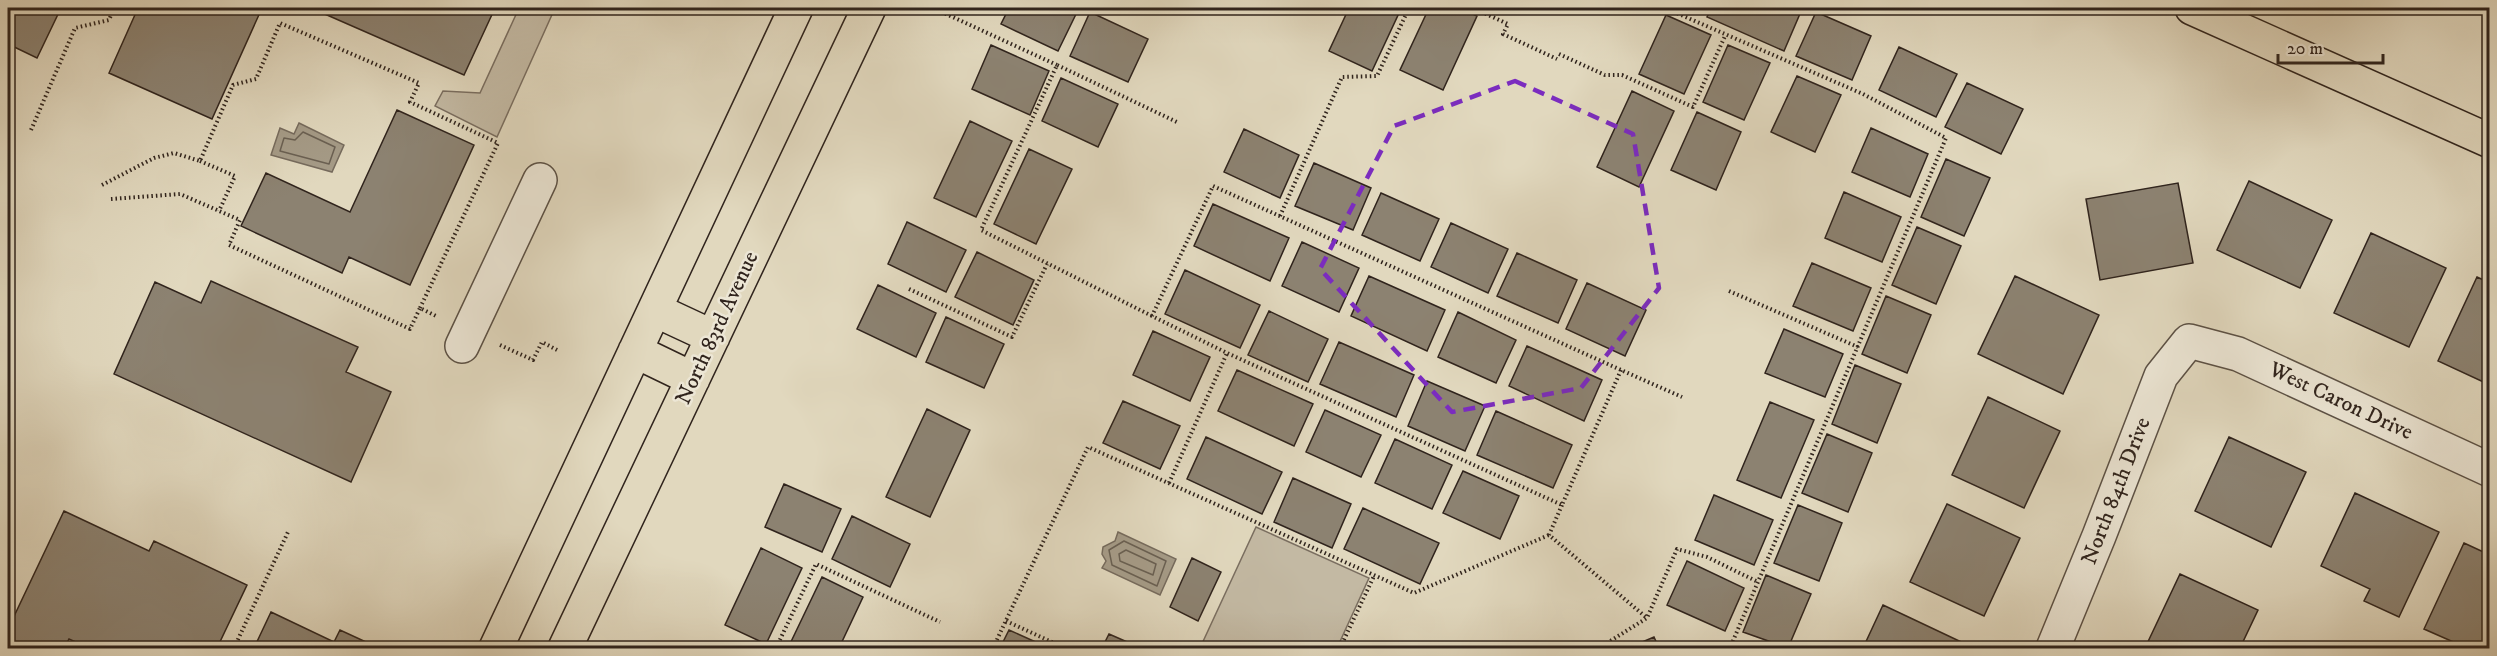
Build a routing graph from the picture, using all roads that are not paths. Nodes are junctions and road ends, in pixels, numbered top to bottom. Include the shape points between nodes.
1 (796, 8) edge
2 (869, 8) edge
3 (2192, 8) edge
4 (2490, 141) edge
5 (540, 180) dead end
6 (655, 310) junction
7 (713, 337) junction
8 (465, 338) road end
9 (2190, 341) joint
10 (635, 351) junction
11 (693, 379) junction
12 (2490, 470) edge
13 (496, 648) edge
14 (565, 648) edge
15 (2053, 648) edge

1 - 6 main road
2 - 7 main road, North 83rd Avenue
3 - 4 main road
5 - 8 street
6 - 7 main road
6 - 10 main road
7 - 11 main road, North 83rd Avenue
9 - 12 street, West Caron Drive via 2238,354
9 - 15 street, North 84th Drive via 2160,376
10 - 11 main road
10 - 13 main road
11 - 14 main road, North 83rd Avenue

